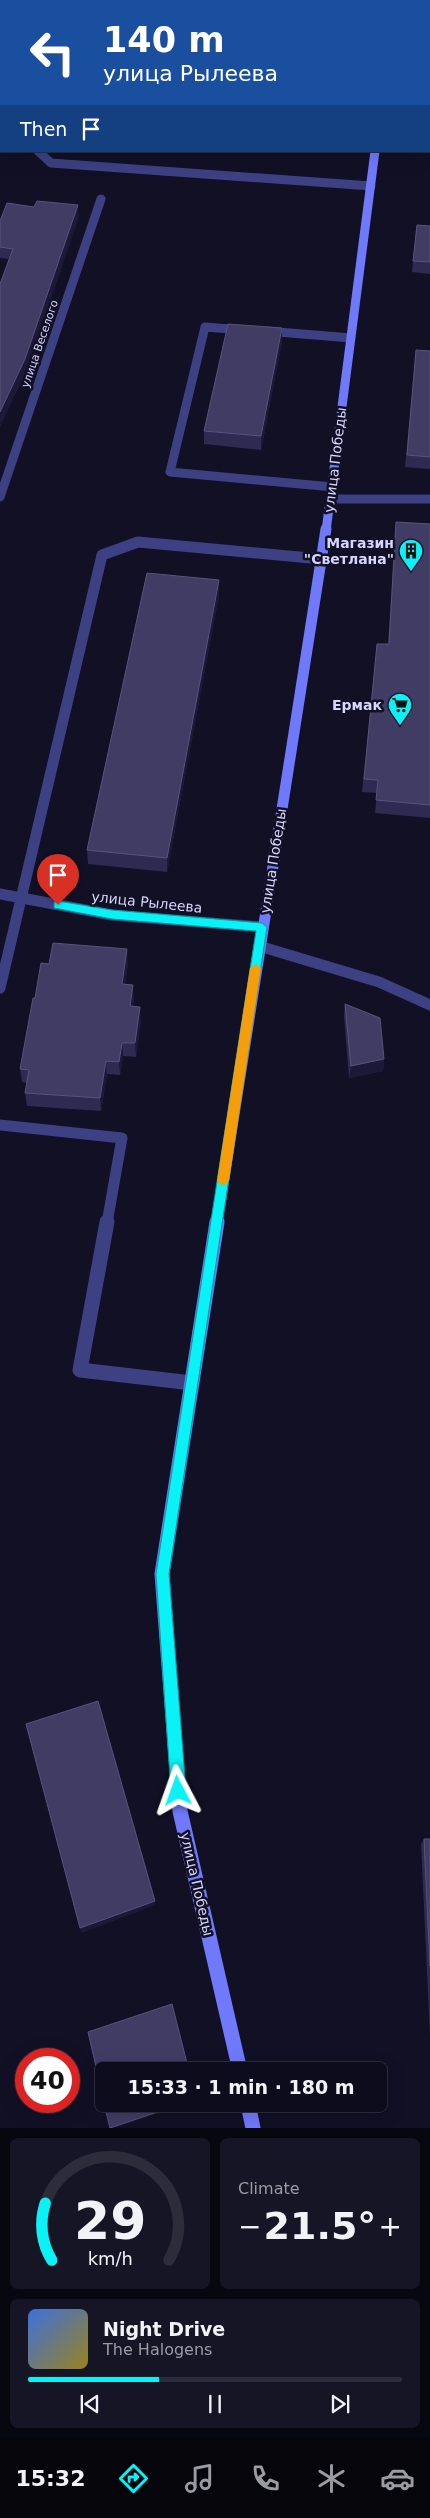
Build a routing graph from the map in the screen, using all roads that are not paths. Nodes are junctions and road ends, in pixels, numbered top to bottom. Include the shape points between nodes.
1 (39, 152) edge
2 (375, 152) edge
3 (371, 186) junction
4 (101, 199) dead end
5 (351, 338) junction
6 (332, 493) junction
7 (0, 497) edge
8 (430, 499) edge
9 (321, 559) junction
10 (0, 894) edge
11 (22, 899) junction
12 (262, 927) junction
13 (259, 946) junction
14 (0, 988) edge
15 (430, 1005) edge
16 (0, 1125) edge
17 (192, 1383) junction
18 (238, 2062) edge
19 (250, 2112) edge
20 (253, 2128) edge

1 - 3 street via 51,163
2 - 3 street, улица Победы
3 - 5 street, улица Победы
4 - 7 street, улица Веселого
5 - 6 street, улица Победы
5 - 6 street via 205,327 170,472
6 - 8 street
6 - 9 street, улица Победы
9 - 11 street via 138,542 102,555
9 - 12 street, улица Победы
10 - 11 street, улица Рылеева
11 - 12 street, улица Рылеева via 112,915
11 - 14 street
12 - 13 street, улица Победы
13 - 15 street via 379,982
13 - 17 street, улица Победы
16 - 17 street via 122,1138 80,1370
17 - 18 street, улица Победы via 162,1574 180,1811
19 - 20 street

